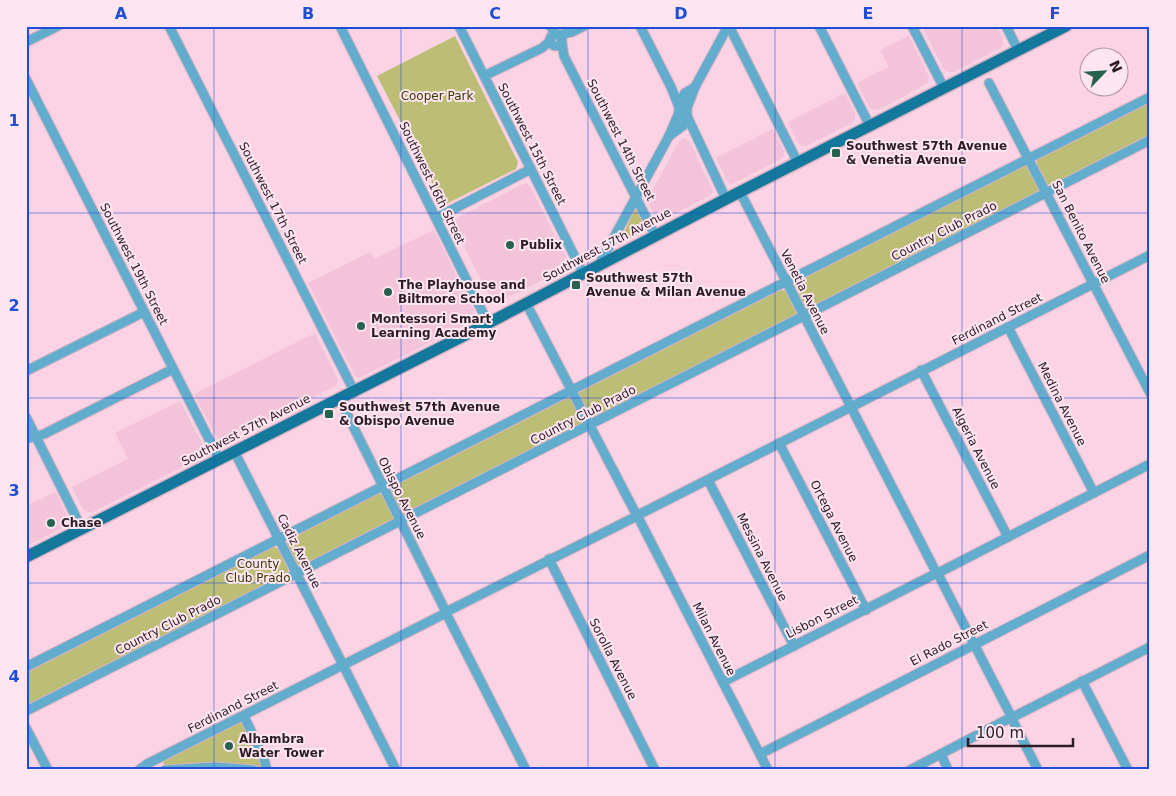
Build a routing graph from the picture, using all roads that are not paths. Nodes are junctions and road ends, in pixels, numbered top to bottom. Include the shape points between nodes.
1 (58, 26) edge
2 (169, 26) edge
3 (340, 26) edge
4 (459, 26) edge
5 (550, 26) edge
6 (584, 26) edge
7 (640, 26) edge
8 (729, 26) edge
9 (819, 26) edge
10 (912, 26) edge
11 (1006, 26) edge
12 (1066, 26) edge
13 (557, 40) junction
14 (26, 42) edge
15 (1018, 50) junction
16 (484, 76) junction
17 (26, 80) edge
18 (989, 83) dead end
19 (671, 86) junction
20 (695, 87) junction
21 (944, 88) junction
22 (684, 96) junction
23 (1150, 97) edge
24 (683, 111) junction
25 (870, 126) junction
26 (682, 128) junction
27 (669, 136) junction
28 (1150, 140) edge
29 (697, 141) junction
30 (1029, 158) junction
31 (798, 163) junction
32 (531, 169) junction
33 (648, 176) junction
34 (626, 177) junction
35 (740, 192) junction
36 (1047, 193) junction
37 (636, 198) junction
38 (726, 199) junction
39 (436, 218) junction
40 (655, 235) junction
41 (1150, 255) edge
42 (599, 265) junction
43 (583, 273) junction
44 (786, 282) junction
45 (1094, 284) junction
46 (526, 303) junction
47 (144, 312) junction
48 (804, 317) junction
49 (488, 324) junction
50 (1008, 327) junction
51 (173, 369) junction
52 (921, 370) junction
53 (26, 371) edge
54 (354, 390) junction
55 (572, 390) junction
56 (1150, 393) edge
57 (339, 398) junction
58 (851, 407) junction
59 (26, 417) edge
60 (590, 425) junction
61 (36, 436) junction
62 (26, 439) edge
63 (780, 443) junction
64 (234, 451) junction
65 (219, 459) junction
66 (1150, 464) edge
67 (708, 480) junction
68 (382, 486) junction
69 (1094, 492) junction
70 (637, 516) junction
71 (400, 522) junction
72 (82, 529) junction
73 (1008, 537) junction
74 (279, 538) junction
75 (1150, 555) edge
76 (26, 557) edge
77 (549, 560) junction
78 (937, 573) junction
79 (297, 574) junction
80 (866, 610) junction
81 (446, 612) junction
82 (974, 644) junction
83 (794, 646) junction
84 (1150, 647) edge
85 (343, 665) junction
86 (26, 667) edge
87 (1082, 681) junction
88 (723, 682) junction
89 (26, 711) edge
90 (244, 716) junction
91 (1011, 718) junction
92 (26, 728) edge
93 (760, 754) junction
94 (940, 754) junction
95 (48, 770) edge
96 (139, 770) edge
97 (164, 770) edge
98 (254, 770) edge
99 (267, 770) edge
100 (396, 770) edge
101 (526, 770) edge
102 (655, 770) edge
103 (768, 770) edge
104 (910, 770) edge
105 (948, 770) edge
106 (1038, 770) edge
107 (1128, 770) edge

1 - 14 street
2 - 54 street, Southwest 17th Street
3 - 39 street, Southwest 16th Street
4 - 16 street, Southwest 15th Street
5 - 13 street, Southwest 14th Street
6 - 13 street
7 - 19 street
8 - 20 street
8 - 31 street
9 - 25 street
10 - 21 street
11 - 15 street
12 - 15 main road, Southwest 57th Avenue
13 - 16 street
13 - 34 street, Southwest 14th Street
15 - 21 main road, Southwest 57th Avenue
16 - 32 street, Southwest 15th Street
17 - 47 street, Southwest 19th Street
18 - 30 street, San Benito Avenue
19 - 22 street
19 - 24 street
20 - 22 street
20 - 24 street
21 - 25 main road, Southwest 57th Avenue
22 - 24 street
23 - 30 street
24 - 26 street
24 - 27 street
24 - 29 street
25 - 31 main road, Southwest 57th Avenue
26 - 27 street
26 - 29 street
27 - 33 street
28 - 36 street, Country Club Prado
29 - 38 street
30 - 36 street, San Benito Avenue
30 - 44 street
31 - 35 main road, Southwest 57th Avenue
32 - 39 street
32 - 43 street, Southwest 15th Street
33 - 34 street
33 - 37 street
34 - 37 street, Southwest 14th Street
35 - 38 main road, Southwest 57th Avenue
35 - 44 street, Venetia Avenue
36 - 45 street, San Benito Avenue
36 - 48 street, Country Club Prado
37 - 40 street, Southwest 14th Street
37 - 42 street
38 - 40 main road, Southwest 57th Avenue
39 - 49 street, Southwest 16th Street
40 - 42 main road, Southwest 57th Avenue
41 - 45 street, Ferdinand Street
42 - 43 main road, Southwest 57th Avenue
43 - 46 main road, Southwest 57th Avenue
44 - 48 street, Venetia Avenue
44 - 55 street
45 - 50 street, Ferdinand Street
45 - 56 street, San Benito Avenue
46 - 49 main road, Southwest 57th Avenue
46 - 55 street, Milan Avenue
47 - 51 street, Southwest 19th Street
47 - 53 street
48 - 58 street, Venetia Avenue
48 - 60 street, Country Club Prado
49 - 54 main road, Southwest 57th Avenue
50 - 52 street, Ferdinand Street
50 - 69 street, Medina Avenue
51 - 61 street
51 - 65 street, Southwest 19th Street
52 - 58 street, Ferdinand Street
52 - 73 street, Algeria Avenue
54 - 57 main road, Southwest 57th Avenue
55 - 60 street, Milan Avenue
55 - 68 street
57 - 64 main road, Southwest 57th Avenue
57 - 68 street, Obispo Avenue
58 - 63 street, Ferdinand Street
58 - 78 street, Venetia Avenue
59 - 61 street
60 - 70 street, Milan Avenue
60 - 71 street, Country Club Prado
61 - 62 street
61 - 72 street
63 - 67 street, Ferdinand Street
63 - 80 street, Ortega Avenue
64 - 65 main road, Southwest 57th Avenue
64 - 74 street, Cadiz Avenue
65 - 72 main road, Southwest 57th Avenue
66 - 69 street, Lisbon Street
67 - 70 street, Ferdinand Street
67 - 83 street, Messina Avenue
68 - 71 street, Obispo Avenue
68 - 74 street
69 - 73 street, Lisbon Street
70 - 77 street, Ferdinand Street
70 - 88 street, Milan Avenue
71 - 79 street, Country Club Prado
71 - 81 street, Obispo Avenue
72 - 76 main road, Southwest 57th Avenue
73 - 78 street, Lisbon Street
74 - 79 street, Cadiz Avenue
74 - 86 street
75 - 82 street, El Rado Street
77 - 81 street, Ferdinand Street
77 - 102 street, Sorolla Avenue
78 - 80 street, Lisbon Street
78 - 82 street, Venetia Avenue
79 - 85 street, Cadiz Avenue
79 - 89 street, Country Club Prado
80 - 83 street, Lisbon Street
81 - 85 street, Ferdinand Street
81 - 101 street, Obispo Avenue
82 - 91 street, Venetia Avenue
82 - 93 street, El Rado Street
83 - 88 street, Lisbon Street
84 - 87 street
85 - 90 street, Ferdinand Street
85 - 100 street, Cadiz Avenue
87 - 91 street
87 - 107 street
88 - 93 street, Milan Avenue
90 - 96 street, Ferdinand Street
90 - 99 street
91 - 94 street
91 - 106 street, Venetia Avenue
92 - 95 street
93 - 103 street, Milan Avenue
94 - 104 street
94 - 105 street
97 - 98 street via 216,767

